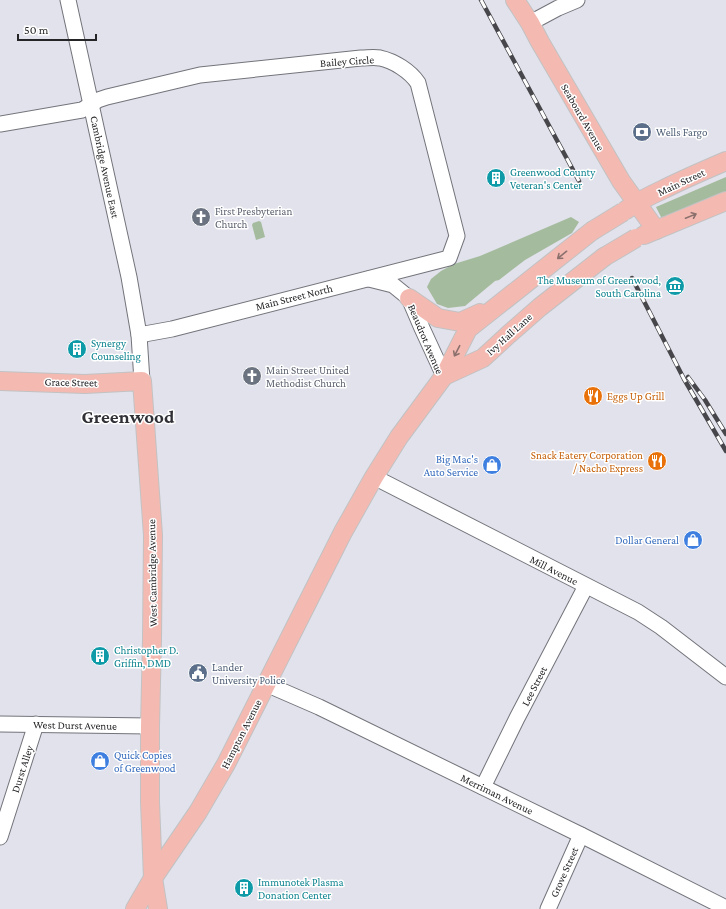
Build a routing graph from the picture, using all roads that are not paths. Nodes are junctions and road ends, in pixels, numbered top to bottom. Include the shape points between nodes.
1 (68, 0) edge
2 (516, 0) edge
3 (577, 0) edge
4 (530, 23) junction
5 (91, 104) junction
6 (0, 124) edge
7 (726, 161) edge
8 (726, 201) edge
9 (630, 207) junction
10 (656, 230) junction
11 (449, 258) joint
12 (367, 279) junction
13 (409, 298) junction
14 (499, 305) junction
15 (139, 334) junction
16 (444, 376) junction
17 (0, 381) edge
18 (142, 381) junction
19 (374, 477) junction
20 (586, 586) junction
21 (726, 677) edge
22 (266, 684) junction
23 (0, 724) edge
24 (36, 724) junction
25 (150, 726) junction
26 (483, 787) junction
27 (581, 835) junction
28 (0, 837) edge
29 (153, 878) junction
30 (726, 908) edge
31 (135, 909) edge
32 (158, 909) edge
33 (548, 909) edge

1 - 5 street, Cambridge Avenue East
2 - 4 main road, Seaboard Avenue
3 - 4 street
4 - 9 main road, Seaboard Avenue via 621,181
5 - 6 street, Bailey Circle via 82,110
5 - 11 street, Bailey Circle via 107,97 200,75 373,57 389,61 418,83 456,236
5 - 15 street, Cambridge Avenue East
7 - 9 main road, Main Street via 692,175
10 -> 8 main road
9 - 10 main road, Seaboard Avenue
9 -> 14 main road, bridge via 592,231
10 - 16 main road, Ivy Hall Lane, bridge via 636,238 604,257 540,307 483,358
11 - 12 street, Main Street North
12 - 13 street, Beaudrot Avenue via 393,285
12 - 15 street, Main Street North via 172,329
13 - 14 main road via 438,318 460,322
13 - 16 street, Beaudrot Avenue
14 -> 16 main road via 468,329
15 - 18 street, Cambridge Avenue East
16 - 19 main road, Beaudrot Avenue via 399,437
17 - 18 main road, Grace Street via 85,384
18 - 25 main road, West Cambridge Avenue via 153,535
19 - 20 street, Mill Avenue
19 - 22 main road, Hampton Avenue via 343,532
20 - 21 street, Mill Avenue via 638,612
20 - 26 street, Lee Street
22 - 26 street, Merriman Avenue via 320,707
22 - 29 main road, Hampton Avenue via 226,764 198,812
23 - 24 street, West Durst Avenue
24 - 25 street, West Durst Avenue
24 - 28 street, Durst Alley
25 - 29 main road, West Cambridge Avenue
26 - 27 street, Merriman Avenue
27 - 30 street, Merriman Avenue
27 - 33 street, Grove Street
29 - 31 main road, Hampton Avenue
29 - 32 main road, West Cambridge Avenue

